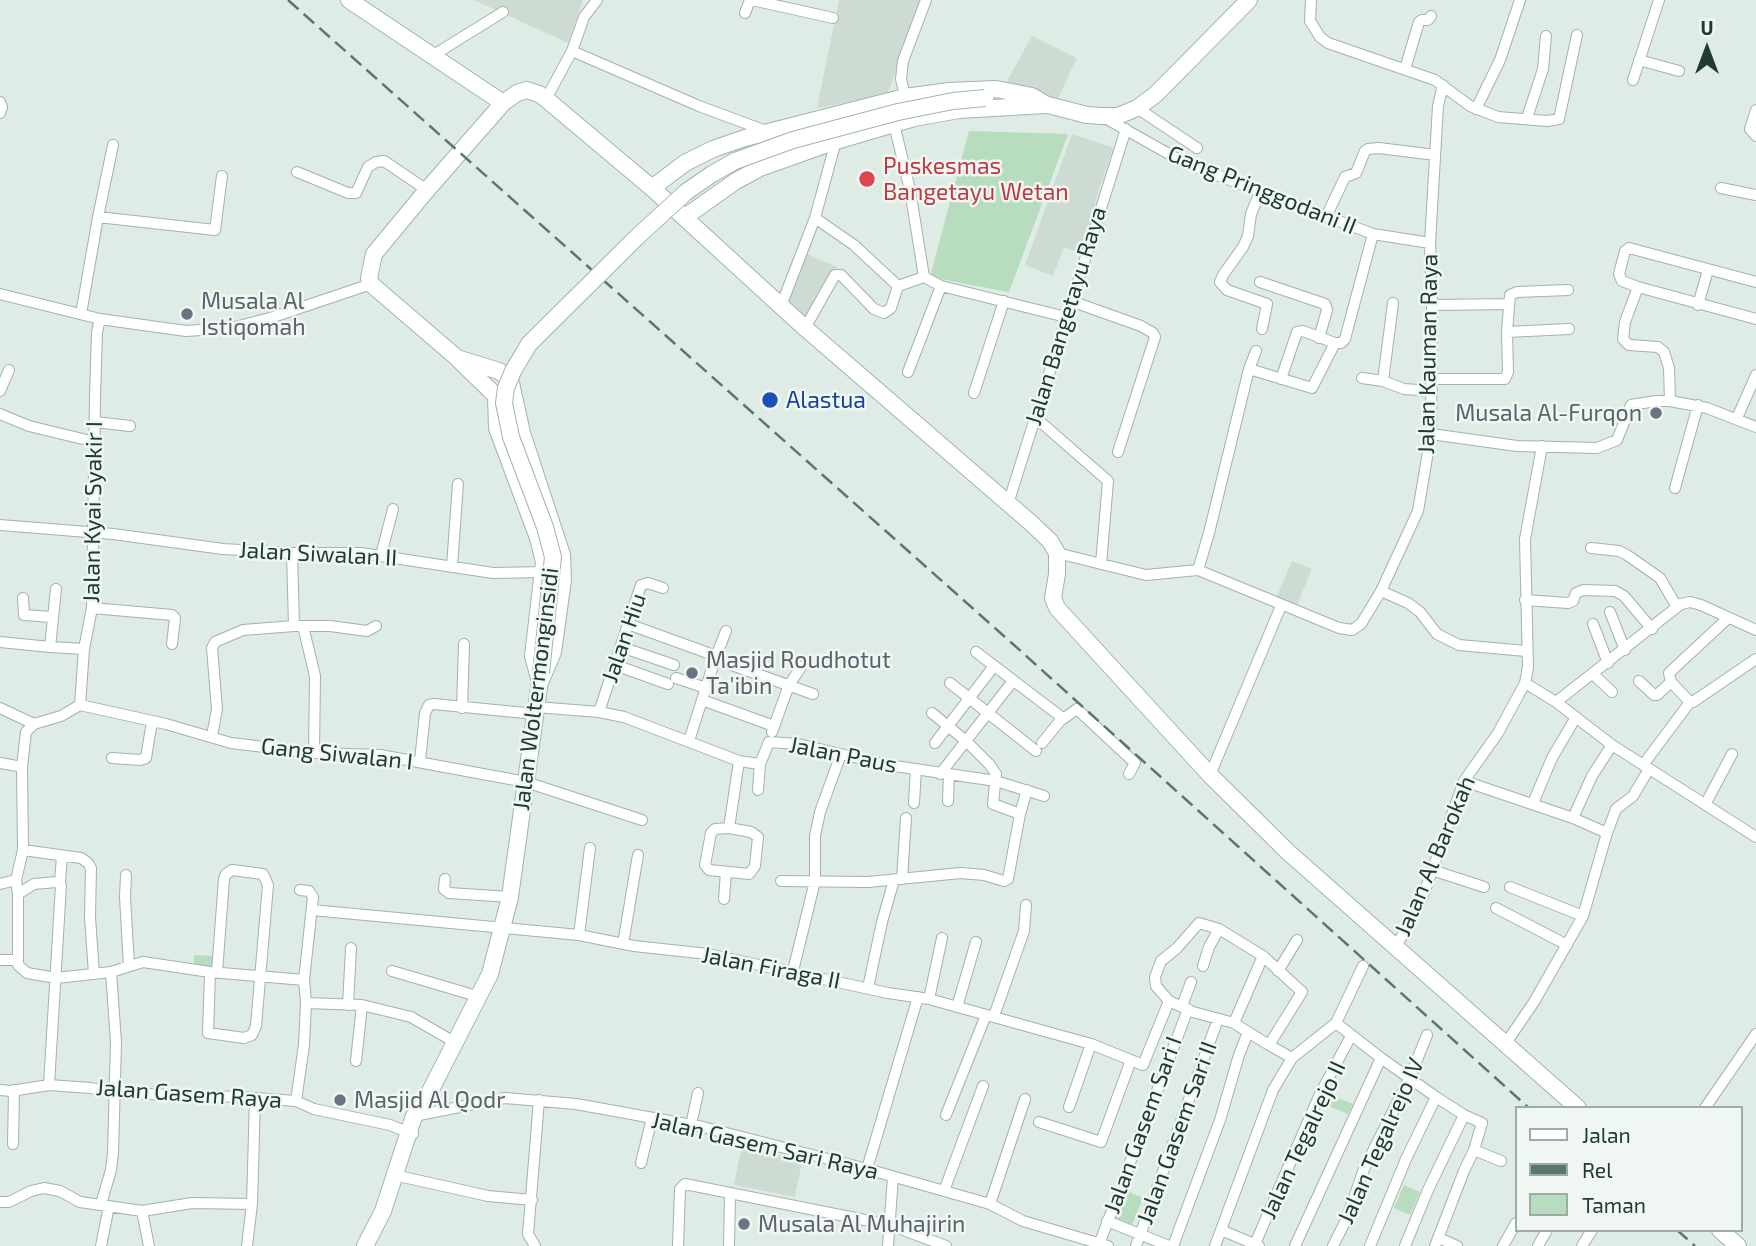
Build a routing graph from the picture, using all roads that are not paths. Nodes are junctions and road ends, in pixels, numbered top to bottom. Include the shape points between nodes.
1 (349, 0) edge
2 (597, 0) edge
3 (751, 0) edge
4 (926, 0) edge
5 (1249, 0) edge
6 (1311, 0) edge
7 (1520, 0) edge
8 (1659, 0) edge
9 (503, 12) dead end
10 (744, 13) dead end
11 (1431, 16) dead end
12 (833, 18) dead end
13 (1577, 35) dead end
14 (1546, 36) dead end
15 (572, 51) junction
16 (432, 56) junction
17 (1639, 60) junction
18 (1405, 69) junction
19 (1679, 71) dead end
20 (1633, 80) dead end
21 (1443, 85) junction
22 (905, 97) junction
23 (546, 100) junction
24 (0, 102) edge
25 (503, 103) junction
26 (1047, 105) junction
27 (1137, 108) junction
28 (1476, 109) junction
29 (1756, 110) edge
30 (0, 113) edge
31 (1102, 116) junction
32 (1527, 118) junction
33 (894, 124) junction
34 (1126, 129) junction
35 (769, 132) junction
36 (1756, 136) edge
37 (836, 141) junction
38 (113, 145) dead end
39 (1198, 148) dead end
40 (1436, 155) junction
41 (297, 172) dead end
42 (222, 176) dead end
43 (652, 188) junction
44 (1721, 188) dead end
45 (427, 190) junction
46 (1260, 191) junction
47 (1756, 195) edge
48 (98, 217) junction
49 (685, 217) junction
50 (1326, 217) junction
51 (815, 218) junction
52 (1373, 234) junction
53 (1430, 243) junction
54 (1708, 270) junction
55 (924, 277) junction
56 (1260, 282) dead end
57 (1756, 282) edge
58 (371, 284) junction
59 (898, 286) junction
60 (941, 286) junction
61 (1638, 287) junction
62 (1568, 290) dead end
63 (0, 294) edge
64 (1003, 301) junction
65 (1071, 301) junction
66 (1392, 303) dead end
67 (1508, 304) junction
68 (1432, 305) junction
69 (1698, 305) junction
70 (781, 306) junction
71 (81, 314) junction
72 (1066, 317) junction
73 (100, 319) junction
74 (1756, 319) edge
75 (805, 328) junction
76 (1262, 329) dead end
77 (1569, 330) dead end
78 (1507, 332) junction
79 (1319, 338) junction
80 (1335, 343) junction
81 (1256, 351) dead end
82 (456, 357) junction
83 (1249, 369) junction
84 (9, 370) dead end
85 (499, 371) junction
86 (908, 372) dead end
87 (1756, 375) edge
88 (1362, 378) dead end
89 (1281, 379) junction
90 (1433, 379) junction
91 (1383, 381) junction
92 (0, 391) edge
93 (1432, 391) junction
94 (974, 393) dead end
95 (496, 396) junction
96 (1670, 401) junction
97 (1698, 405) junction
98 (0, 414) edge
99 (1035, 418) junction
100 (1737, 418) junction
101 (95, 422) junction
102 (130, 426) dead end
103 (1756, 427) edge
104 (1431, 434) junction
105 (95, 442) junction
106 (1542, 446) junction
107 (1118, 452) dead end
108 (458, 484) dead end
109 (1675, 488) dead end
110 (1008, 504) junction
111 (393, 509) dead end
112 (0, 524) edge
113 (92, 532) junction
114 (1591, 548) dead end
115 (292, 553) junction
116 (1057, 553) junction
117 (381, 555) junction
118 (1101, 564) junction
119 (452, 566) junction
120 (1198, 570) junction
121 (544, 572) junction
122 (663, 588) dead end
123 (56, 589) dead end
124 (1381, 591) junction
125 (23, 598) dead end
126 (1525, 600) junction
127 (1281, 606) junction
128 (1677, 607) junction
129 (92, 608) junction
130 (1610, 612) dead end
131 (52, 617) junction
132 (1727, 619) junction
133 (628, 624) junction
134 (1593, 624) dead end
135 (299, 626) junction
136 (376, 626) dead end
137 (1652, 629) junction
138 (1756, 630) edge
139 (726, 631) dead end
140 (0, 642) edge
141 (172, 644) dead end
142 (464, 644) dead end
143 (50, 647) junction
144 (621, 647) junction
145 (84, 649) junction
146 (1625, 650) junction
147 (1526, 651) junction
148 (976, 652) dead end
149 (711, 656) junction
150 (1756, 659) edge
151 (1608, 663) junction
152 (615, 665) junction
153 (674, 665) dead end
154 (994, 666) junction
155 (801, 667) dead end
156 (1593, 674) junction
157 (540, 678) junction
158 (1013, 681) junction
159 (1639, 681) dead end
160 (1671, 682) junction
161 (950, 683) dead end
162 (1525, 683) junction
163 (789, 685) junction
164 (706, 688) junction
165 (1612, 692) dead end
166 (813, 694) dead end
167 (970, 697) junction
168 (702, 700) junction
169 (1556, 702) junction
170 (1690, 702) junction
171 (80, 705) junction
172 (0, 708) edge
173 (462, 708) junction
174 (536, 711) junction
175 (599, 712) junction
176 (932, 713) dead end
177 (989, 713) junction
178 (1576, 717) junction
179 (152, 721) junction
180 (1060, 721) junction
181 (34, 724) junction
182 (774, 726) junction
183 (947, 726) junction
184 (212, 736) junction
185 (689, 741) junction
186 (769, 741) junction
187 (966, 741) junction
188 (935, 743) dead end
189 (1612, 745) junction
190 (314, 753) junction
191 (841, 754) junction
192 (1732, 754) dead end
193 (112, 758) dead end
194 (420, 761) junction
195 (739, 761) junction
196 (0, 763) edge
197 (760, 764) junction
198 (22, 767) junction
199 (1646, 767) junction
200 (916, 769) junction
201 (945, 774) junction
202 (1129, 774) dead end
203 (1210, 775) junction
204 (996, 781) junction
205 (1464, 781) junction
206 (526, 782) junction
207 (758, 790) dead end
208 (1027, 790) junction
209 (1044, 796) dead end
210 (948, 801) dead end
211 (914, 803) dead end
212 (1533, 803) junction
213 (1706, 803) junction
214 (1020, 814) junction
215 (906, 818) dead end
216 (1573, 818) junction
217 (642, 820) dead end
218 (729, 828) junction
219 (1608, 833) junction
220 (1756, 837) edge
221 (590, 848) dead end
222 (23, 850) junction
223 (638, 855) dead end
224 (62, 856) junction
225 (1432, 870) junction
226 (726, 872) junction
227 (127, 874) dead end
228 (445, 879) dead end
229 (898, 879) junction
230 (781, 881) dead end
231 (815, 881) junction
232 (60, 882) junction
233 (0, 884) edge
234 (17, 887) junction
235 (1485, 887) dead end
236 (1510, 887) dead end
237 (300, 890) dead end
238 (510, 897) junction
239 (724, 899) dead end
240 (1026, 905) dead end
241 (1496, 908) dead end
242 (312, 910) junction
243 (1583, 916) junction
244 (503, 928) junction
245 (1219, 929) junction
246 (579, 935) junction
247 (942, 938) dead end
248 (1297, 940) dead end
249 (976, 942) dead end
250 (623, 944) junction
251 (1567, 945) junction
252 (1396, 947) junction
253 (351, 948) dead end
254 (1263, 956) junction
255 (0, 960) edge
256 (18, 960) junction
257 (129, 966) junction
258 (1203, 966) dead end
259 (1363, 966) dead end
260 (392, 971) dead end
261 (793, 971) junction
262 (1278, 971) junction
263 (111, 972) junction
264 (213, 972) junction
265 (94, 974) junction
266 (260, 974) junction
267 (56, 978) junction
268 (304, 980) junction
269 (1191, 982) dead end
270 (868, 988) junction
271 (480, 997) junction
272 (923, 998) junction
273 (1169, 1001) junction
274 (306, 1003) junction
275 (348, 1005) junction
276 (362, 1005) junction
277 (957, 1007) junction
278 (1185, 1008) junction
279 (990, 1015) junction
280 (1218, 1019) junction
281 (1234, 1023) junction
282 (1336, 1023) junction
283 (1248, 1032) junction
284 (1756, 1034) edge
285 (1427, 1035) dead end
286 (1351, 1036) junction
287 (456, 1042) junction
288 (1506, 1043) junction
289 (1091, 1044) junction
290 (1269, 1045) junction
291 (1292, 1058) junction
292 (1381, 1058) junction
293 (1130, 1060) junction
294 (356, 1061) dead end
295 (1410, 1077) junction
296 (49, 1085) junction
297 (984, 1086) dead end
298 (0, 1090) edge
299 (14, 1090) junction
300 (114, 1093) junction
301 (698, 1093) dead end
302 (1436, 1097) junction
303 (255, 1098) junction
304 (539, 1100) junction
305 (1025, 1100) dead end
306 (296, 1101) junction
307 (1576, 1106) edge
308 (1706, 1106) edge
309 (1069, 1107) dead end
310 (946, 1115) dead end
311 (1464, 1115) junction
312 (652, 1118) junction
313 (692, 1120) junction
314 (416, 1121) junction
315 (1039, 1122) dead end
316 (13, 1144) dead end
317 (1474, 1150) junction
318 (1501, 1161) dead end
319 (641, 1163) dead end
320 (867, 1169) junction
321 (403, 1177) junction
322 (893, 1177) junction
323 (944, 1191) junction
324 (730, 1193) junction
325 (532, 1199) junction
326 (0, 1202) edge
327 (252, 1204) junction
328 (990, 1204) junction
329 (105, 1205) junction
330 (142, 1210) junction
331 (1107, 1222) junction
332 (890, 1225) junction
333 (1514, 1227) edge
334 (1221, 1230) junction
335 (1722, 1232) edge
336 (1138, 1241) edge
337 (1437, 1242) edge
338 (1104, 1244) edge
339 (941, 1245) edge
340 (1257, 1245) edge
341 (101, 1246) edge
342 (149, 1246) edge
343 (247, 1246) edge
344 (365, 1246) edge
345 (375, 1246) edge
346 (535, 1246) edge
347 (678, 1246) edge
348 (731, 1246) edge
349 (888, 1246) edge
350 (1171, 1246) edge
351 (1215, 1246) edge
352 (1296, 1246) edge
353 (1333, 1246) edge
354 (1370, 1246) edge
355 (1405, 1246) edge
356 (1457, 1246) edge
357 (1503, 1246) edge
358 (1738, 1246) edge

1 - 16 street
2 - 15 street via 584,17
3 - 10 street
3 - 12 street
4 - 22 street via 903,61
5 - 27 street
6 - 18 street via 1310,21 1328,43
7 - 28 street via 1500,60
8 - 17 street
9 - 16 street
11 - 18 street via 1419,22
13 - 32 street via 1559,120
14 - 32 street via 1543,69
15 - 23 street
15 - 35 street
16 - 25 street
17 - 19 street
17 - 20 street
18 - 21 street
21 - 28 street
21 - 40 street, Jalan Kauman Raya
22 - 26 street via 996,89 1032,96
22 - 35 street
23 - 25 street via 527,90
23 - 43 street
24 - 30 street
25 - 45 street
26 - 31 street
26 - 33 street via 959,110
26 - 157 street, Jalan Woltermonginsidi, bridge via 985,98 953,101 898,112 735,161 686,192 529,344 506,388 506,422 553,557
27 - 31 street via 1118,116
27 - 39 street
28 - 32 street via 1498,117
29 - 36 street via 1750,129
31 - 34 street, Gang Pringgodani II
33 - 37 street
33 - 55 street via 911,190
34 - 46 street, Gang Pringgodani II via 1185,163
34 - 65 street, Jalan Bangetayu Raya
35 - 43 street via 713,149
37 - 49 street via 760,168
37 - 51 street
38 - 48 street
40 - 50 street via 1368,149 1356,173 1345,177
40 - 53 street, Jalan Kauman Raya
41 - 45 street via 356,193 369,167 384,161
42 - 48 street via 215,230
43 - 49 street
44 - 47 street
45 - 58 street via 374,254
46 - 50 street, Gang Pringgodani II
46 - 76 street via 1248,236 1220,282 1227,290 1267,304
48 - 71 street
49 - 70 street
50 - 52 street, Gang Pringgodani II
51 - 59 street via 854,245
51 - 70 street
52 - 53 street, Gang Pringgodani II
52 - 80 street via 1345,339
53 - 68 street, Jalan Kauman Raya
54 - 57 street
54 - 61 street via 1627,248 1620,277
54 - 69 street
55 - 59 street
55 - 60 street
56 - 79 street via 1325,304
58 - 73 street via 231,328 186,331
58 - 82 street
59 - 75 street via 884,313 874,309 841,275 835,275
60 - 64 street
60 - 86 street
61 - 69 street
61 - 96 street via 1623,339 1629,345 1658,347 1664,352
62 - 67 street via 1517,292 1510,295
63 - 71 street
64 - 72 street
64 - 94 street
65 - 72 street, Jalan Bangetayu Raya
65 - 107 street via 1141,326 1155,337
66 - 91 street
67 - 68 street
67 - 78 street
68 - 90 street, Jalan Kauman Raya
69 - 74 street
70 - 75 street
71 - 73 street
72 - 99 street, Jalan Bangetayu Raya
73 - 101 street, Jalan Kyai Syakir I
75 - 110 street
77 - 78 street
78 - 90 street via 1505,379
79 - 80 street
79 - 89 street via 1297,332
80 - 89 street via 1312,388
81 - 83 street
82 - 85 street
82 - 95 street
83 - 89 street
83 - 120 street
84 - 92 street
85 - 95 street
85 - 157 street via 513,386 522,433 564,566 553,652
87 - 100 street
88 - 91 street
90 - 93 street, Jalan Kauman Raya
91 - 93 street via 1404,389
93 - 104 street, Jalan Kauman Raya
95 - 121 street via 497,428 538,538
96 - 97 street
96 - 106 street via 1631,405 1621,435 1609,445
97 - 100 street
97 - 109 street
98 - 105 street
99 - 110 street, Jalan Bangetayu Raya
99 - 118 street via 1108,481
100 - 103 street
101 - 102 street
101 - 105 street, Jalan Kyai Syakir I
104 - 106 street
104 - 124 street, Jalan Kauman Raya via 1418,511
105 - 113 street, Jalan Kyai Syakir I
106 - 126 street, Jalan Al Barokah via 1525,539
108 - 119 street
110 - 116 street via 1050,541
111 - 117 street
112 - 113 street, Jalan Siwalan II
113 - 115 street, Jalan Siwalan II
113 - 129 street, Jalan Kyai Syakir I
114 - 128 street via 1627,555 1660,578
115 - 117 street, Jalan Siwalan II
115 - 135 street
116 - 118 street, Jalan Kauman Raya
116 - 203 street via 1056,608
117 - 119 street, Jalan Siwalan II
118 - 120 street, Jalan Kauman Raya via 1146,575
119 - 121 street, Jalan Siwalan II via 493,573
120 - 127 street, Jalan Kauman Raya
121 - 157 street via 533,656
122 - 133 street, Jalan Hiu via 642,584
123 - 131 street
124 - 127 street, Jalan Kauman Raya via 1361,624 1352,630
124 - 147 street via 1408,603 1437,634 1459,645
125 - 131 street via 24,615
126 - 137 street via 1568,603 1583,590 1615,591 1625,596
126 - 147 street, Jalan Al Barokah
127 - 203 street
128 - 132 street via 1694,603
128 - 137 street
129 - 141 street via 172,615
129 - 145 street, Jalan Kyai Syakir I
130 - 146 street
131 - 143 street
132 - 138 street
132 - 160 street via 1669,673
133 - 144 street, Jalan Hiu
133 - 149 street
134 - 151 street
135 - 136 street via 368,631
135 - 184 street via 243,630 215,642 217,709
135 - 190 street via 315,676
137 - 146 street
139 - 149 street
140 - 143 street
142 - 173 street
143 - 145 street
144 - 152 street, Jalan Hiu
144 - 153 street
145 - 171 street, Jalan Kyai Syakir I
146 - 151 street
147 - 162 street, Jalan Al Barokah
148 - 154 street
149 - 163 street
149 - 164 street
150 - 170 street
151 - 156 street
152 - 164 street
152 - 175 street, Jalan Hiu
154 - 158 street
154 - 167 street
155 - 163 street
156 - 165 street
156 - 169 street
157 - 174 street, Jalan Woltermonginsidi
158 - 177 street
158 - 180 street via 1059,714
159 - 160 street via 1654,695
160 - 170 street
161 - 167 street
162 - 169 street
162 - 205 street, Jalan Al Barokah
163 - 166 street
163 - 182 street
164 - 168 street
167 - 177 street
167 - 183 street
168 - 182 street
168 - 185 street
169 - 178 street
170 - 199 street
171 - 179 street, Gang Siwalan I
171 - 181 street
172 - 181 street
173 - 174 street, Jalan Paus
173 - 194 street, Jalan Paus via 426,707
174 - 175 street, Jalan Paus
174 - 206 street, Jalan Woltermonginsidi
175 - 185 street, Jalan Paus
176 - 183 street
177 - 180 street via 1039,747
177 - 187 street
178 - 189 street
178 - 212 street
179 - 184 street, Gang Siwalan I
179 - 193 street via 146,758
180 - 202 street via 1077,709 1136,763
181 - 198 street via 26,732
182 - 186 street
183 - 187 street
183 - 188 street
184 - 190 street, Gang Siwalan I via 231,743
185 - 195 street, Jalan Paus
186 - 191 street, Jalan Paus
186 - 197 street, Jalan Paus
187 - 201 street
187 - 204 street via 990,765
189 - 199 street
189 - 216 street
190 - 194 street, Gang Siwalan I
191 - 200 street, Jalan Paus
191 - 231 street via 815,836
192 - 213 street
194 - 206 street, Gang Siwalan I
195 - 197 street, Jalan Paus
195 - 218 street
196 - 198 street
197 - 207 street
198 - 222 street
199 - 213 street
199 - 219 street via 1633,796 1616,808
200 - 201 street, Jalan Paus
200 - 211 street
201 - 204 street, Jalan Paus
201 - 210 street
203 - 252 street via 1288,852
204 - 208 street, Jalan Paus
204 - 214 street via 993,804
205 - 212 street
205 - 225 street, Jalan Al Barokah
206 - 217 street, Gang Siwalan I
206 - 238 street, Jalan Woltermonginsidi
208 - 209 street, Jalan Paus
208 - 214 street
212 - 216 street
213 - 220 street
214 - 229 street via 1009,879 961,873
215 - 229 street
216 - 219 street
218 - 226 street via 711,833 705,862 709,870
218 - 226 street via 756,834 759,841 752,872
219 - 243 street
221 - 246 street
222 - 224 street
222 - 234 street
223 - 250 street
224 - 232 street
224 - 265 street via 81,858 91,868
225 - 235 street
225 - 252 street, Jalan Al Barokah
226 - 239 street
227 - 257 street
228 - 238 street via 444,889 449,893
229 - 231 street
229 - 270 street via 882,922
230 - 231 street
231 - 261 street
232 - 234 street
232 - 267 street
233 - 234 street
234 - 256 street
236 - 243 street
237 - 242 street via 312,893
238 - 244 street, Jalan Woltermonginsidi
240 - 279 street via 1024,931
241 - 251 street
242 - 244 street, Jalan Firaga II
242 - 268 street
243 - 251 street
244 - 246 street, Jalan Firaga II
244 - 271 street, Jalan Woltermonginsidi
245 - 254 street
245 - 258 street
245 - 273 street via 1199,923 1161,961 1156,986
246 - 250 street, Jalan Firaga II
247 - 272 street
248 - 262 street
249 - 277 street
250 - 261 street, Jalan Firaga II
251 - 288 street
252 - 288 street
253 - 275 street
254 - 262 street
254 - 281 street, Jalan Gasem Sari II
255 - 256 street
256 - 267 street via 22,971
257 - 263 street
257 - 264 street via 158,963
259 - 282 street
260 - 271 street
261 - 270 street, Jalan Firaga II
262 - 290 street via 1302,993
263 - 265 street
263 - 300 street
264 - 266 street
264 - 266 street via 208,1033 244,1038 252,1035 256,1026
264 - 266 street via 224,879 232,870 263,874 268,880
265 - 267 street
266 - 268 street
267 - 296 street
268 - 274 street
269 - 278 street, Jalan Gasem Sari I
270 - 272 street, Jalan Firaga II
271 - 287 street, Jalan Woltermonginsidi
272 - 277 street, Jalan Firaga II
272 - 320 street
273 - 278 street
273 - 293 street, Jalan Firaga II via 1143,1065
274 - 275 street
274 - 306 street
275 - 276 street
276 - 287 street via 411,1017
276 - 294 street
277 - 279 street, Jalan Firaga II
278 - 280 street
278 - 331 street, Jalan Gasem Sari I
279 - 289 street, Jalan Firaga II
279 - 310 street
280 - 281 street
280 - 336 street, Jalan Gasem Sari II
281 - 283 street
282 - 286 street
282 - 291 street
283 - 290 street
283 - 350 street
284 - 308 street
285 - 295 street, Jalan Tegalrejo IV
286 - 292 street
286 - 340 street, Jalan Tegalrejo II via 1321,1094
287 - 314 street, Jalan Woltermonginsidi
288 - 307 street
289 - 293 street, Jalan Firaga II
289 - 309 street
290 - 291 street
291 - 334 street via 1273,1090
292 - 295 street
292 - 352 street
293 - 315 street via 1101,1142
295 - 302 street
295 - 353 street, Jalan Tegalrejo IV via 1364,1169
296 - 299 street, Jalan Gasem Raya
296 - 300 street, Jalan Gasem Raya
297 - 323 street
298 - 299 street, Jalan Gasem Raya
299 - 316 street
300 - 303 street, Jalan Gasem Raya
300 - 329 street
301 - 313 street
302 - 311 street
302 - 354 street
303 - 306 street, Jalan Gasem Raya
303 - 327 street
304 - 312 street, Jalan Gasem Sari Raya
304 - 314 street, Jalan Gasem Sari Raya via 505,1098
304 - 325 street
305 - 328 street
306 - 314 street, Jalan Gasem Raya via 390,1125
311 - 317 street via 1482,1123
311 - 355 street
312 - 313 street, Jalan Gasem Sari Raya
312 - 319 street
313 - 320 street, Jalan Gasem Sari Raya
314 - 321 street, Jalan Woltermonginsidi
314 - 344 street, Jalan Woltermonginsidi
317 - 318 street
317 - 337 street
320 - 322 street, Jalan Gasem Sari Raya
321 - 325 street via 488,1196
321 - 345 street, Jalan Woltermonginsidi
322 - 323 street, Jalan Gasem Sari Raya
322 - 332 street
323 - 328 street, Jalan Gasem Sari Raya
324 - 332 street
324 - 347 street via 682,1185
324 - 348 street
325 - 346 street via 528,1234
326 - 329 street via 44,1188 80,1202
327 - 330 street via 192,1203
327 - 343 street
328 - 338 street, Jalan Gasem Sari Raya via 1023,1221
329 - 330 street
329 - 341 street
330 - 342 street
331 - 336 street
331 - 338 street, Jalan Gasem Sari I
332 - 339 street
332 - 349 street
333 - 357 street
334 - 340 street
334 - 351 street
335 - 358 street
336 - 350 street
337 - 356 street

